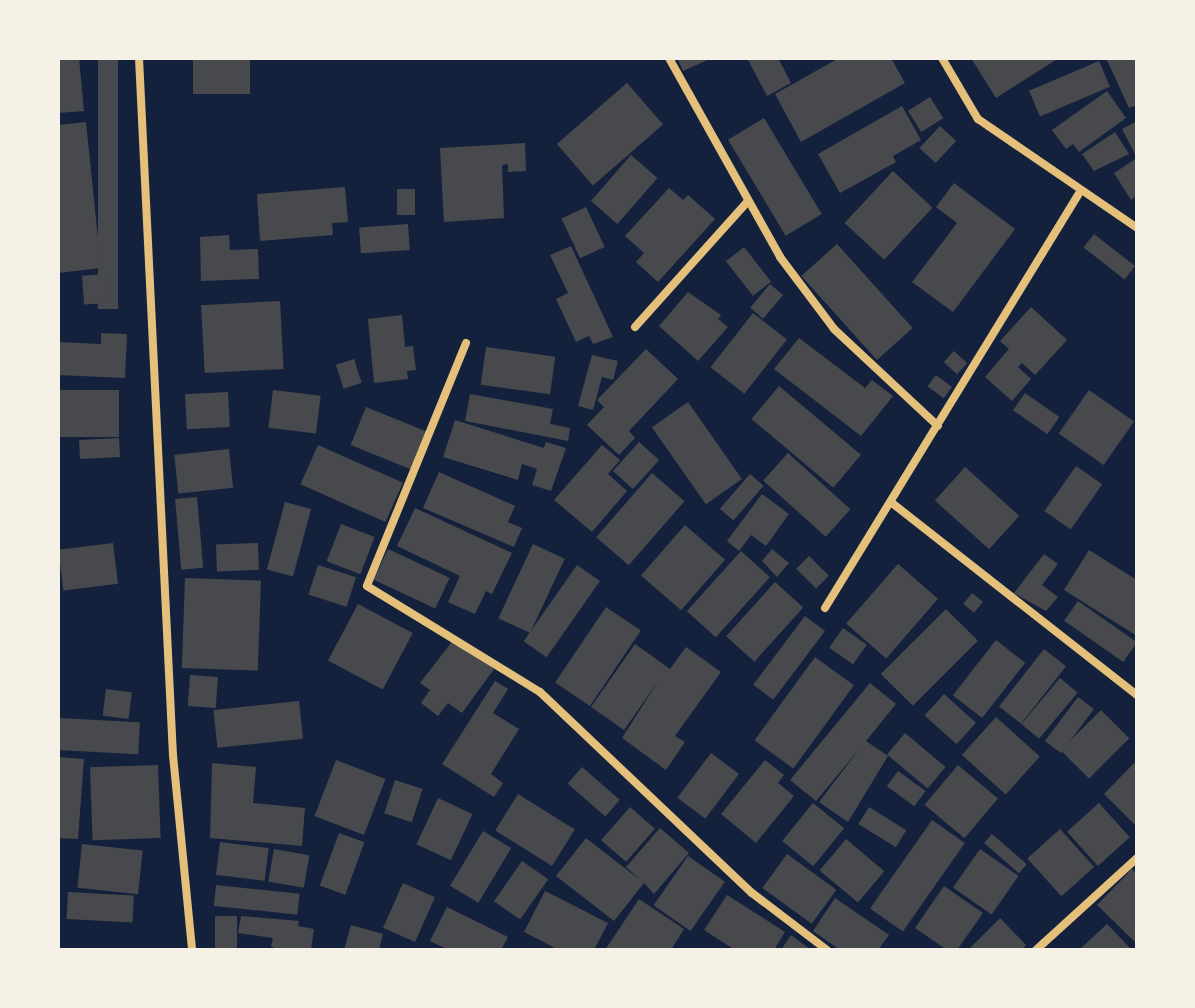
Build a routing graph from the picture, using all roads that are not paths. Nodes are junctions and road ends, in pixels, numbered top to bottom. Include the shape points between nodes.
1 (139, 58) edge
2 (669, 58) edge
3 (942, 58) edge
4 (1081, 190) junction
5 (747, 202) junction
6 (1137, 228) edge
7 (635, 327) dead end
8 (466, 343) dead end
9 (938, 426) junction
10 (892, 503) junction
11 (825, 608) dead end
12 (1137, 695) edge
13 (1137, 858) edge
14 (192, 950) edge
15 (827, 950) edge
16 (1036, 950) edge

1 - 14 street via 173,755
2 - 5 street
3 - 4 street via 978,119
4 - 6 street
4 - 9 street
5 - 7 street
5 - 9 street via 834,329
8 - 15 street via 367,586 540,692 752,893
9 - 10 street
10 - 11 street
10 - 12 street
13 - 16 street

